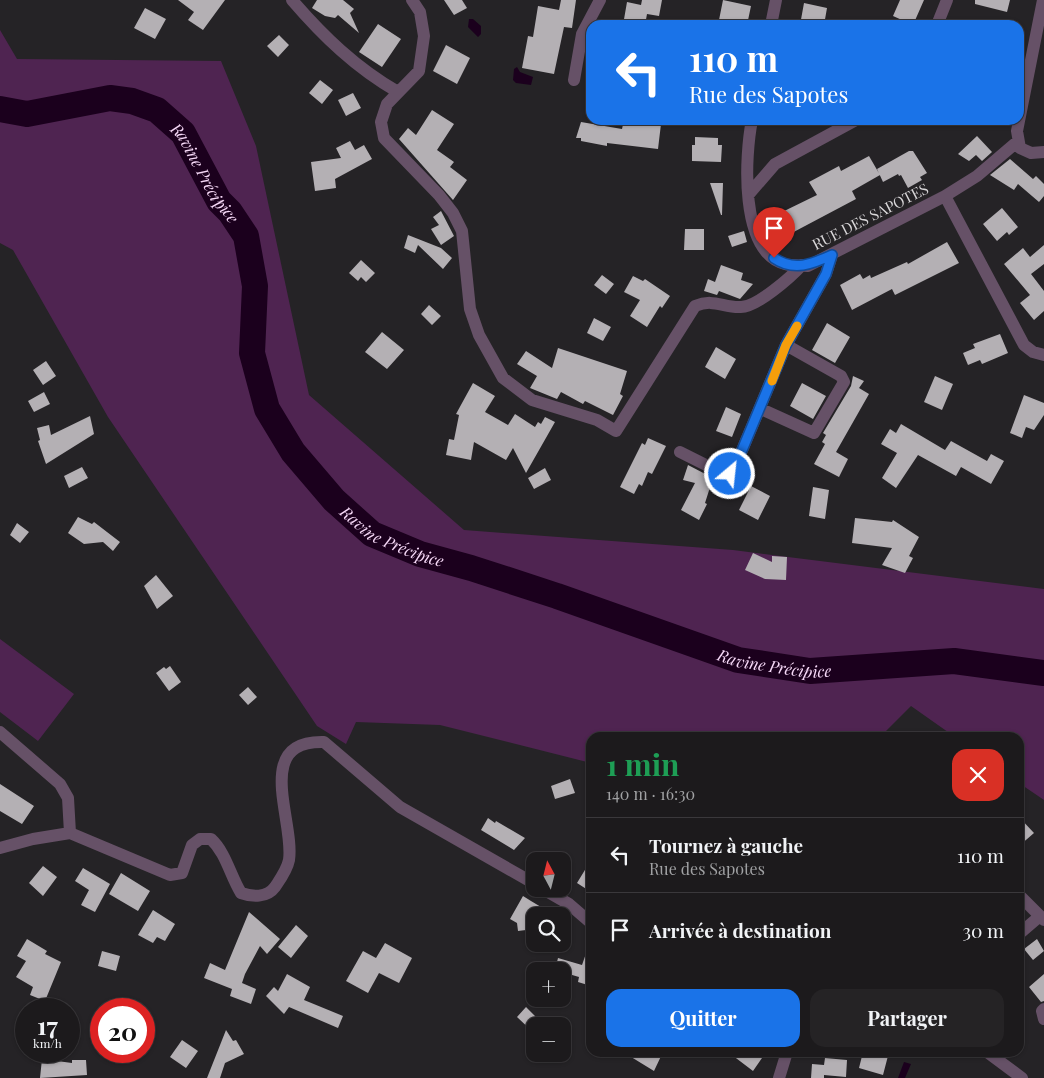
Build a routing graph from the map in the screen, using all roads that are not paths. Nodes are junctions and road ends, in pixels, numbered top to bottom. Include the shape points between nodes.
1 (292, 0) edge
2 (412, 0) edge
3 (600, 0) edge
4 (776, 0) edge
5 (947, 0) edge
6 (1043, 0) edge
7 (589, 20) edge
8 (772, 20) edge
9 (939, 20) edge
10 (586, 26) edge
11 (574, 80) dead end
12 (398, 92) junction
13 (1024, 96) edge
14 (751, 125) edge
15 (847, 125) edge
16 (1018, 125) edge
17 (1018, 141) junction
18 (1044, 152) edge
19 (749, 194) junction
20 (945, 196) junction
21 (832, 255) junction
22 (802, 265) junction
23 (786, 345) junction
24 (1044, 355) edge
25 (761, 409) junction
26 (680, 452) dead end
27 (0, 732) edge
28 (70, 833) junction
29 (0, 848) edge
30 (526, 879) edge
31 (559, 898) edge
32 (1024, 900) edge
33 (1042, 918) edge
34 (586, 919) edge
35 (1024, 931) edge
36 (1044, 1009) edge
37 (1044, 1020) edge
38 (785, 1057) edge
39 (994, 1057) edge
40 (779, 1078) edge
41 (1022, 1078) edge

1 - 12 street via 332,44
2 - 12 street via 420,12 424,36 419,72
3 - 7 street
4 - 8 street
5 - 9 street
6 - 13 street
10 - 11 street
12 - 22 street via 387,104 381,122 384,138 453,213 462,231 470,309 479,335 503,378 532,400 597,420 616,431 695,306 706,302 740,308 749,306 789,279
14 - 19 street, RUE DES SAPOTES via 747,157
15 - 19 street via 775,164
16 - 17 street
17 - 18 street via 1020,148 1031,153
17 - 20 street, RUE DES SAPOTES via 977,176
19 - 22 street, RUE DES SAPOTES via 755,233 766,251 784,264
20 - 21 street, RUE DES SAPOTES
20 - 24 street via 1024,345
21 - 22 street, RUE DES SAPOTES via 808,266
21 - 23 street via 826,274
23 - 25 street
23 - 25 street via 841,376 844,382 814,433
25 - 26 street via 730,474
27 - 28 street via 60,784 68,798
28 - 29 street
28 - 30 street via 170,875 182,873 192,845 200,839 211,839 221,848 241,893 254,898 272,891 284,876 289,859 280,789 288,756 296,748 324,742 400,807
31 - 34 street
32 - 33 street
33 - 35 street
36 - 37 street
38 - 40 street
39 - 41 street

